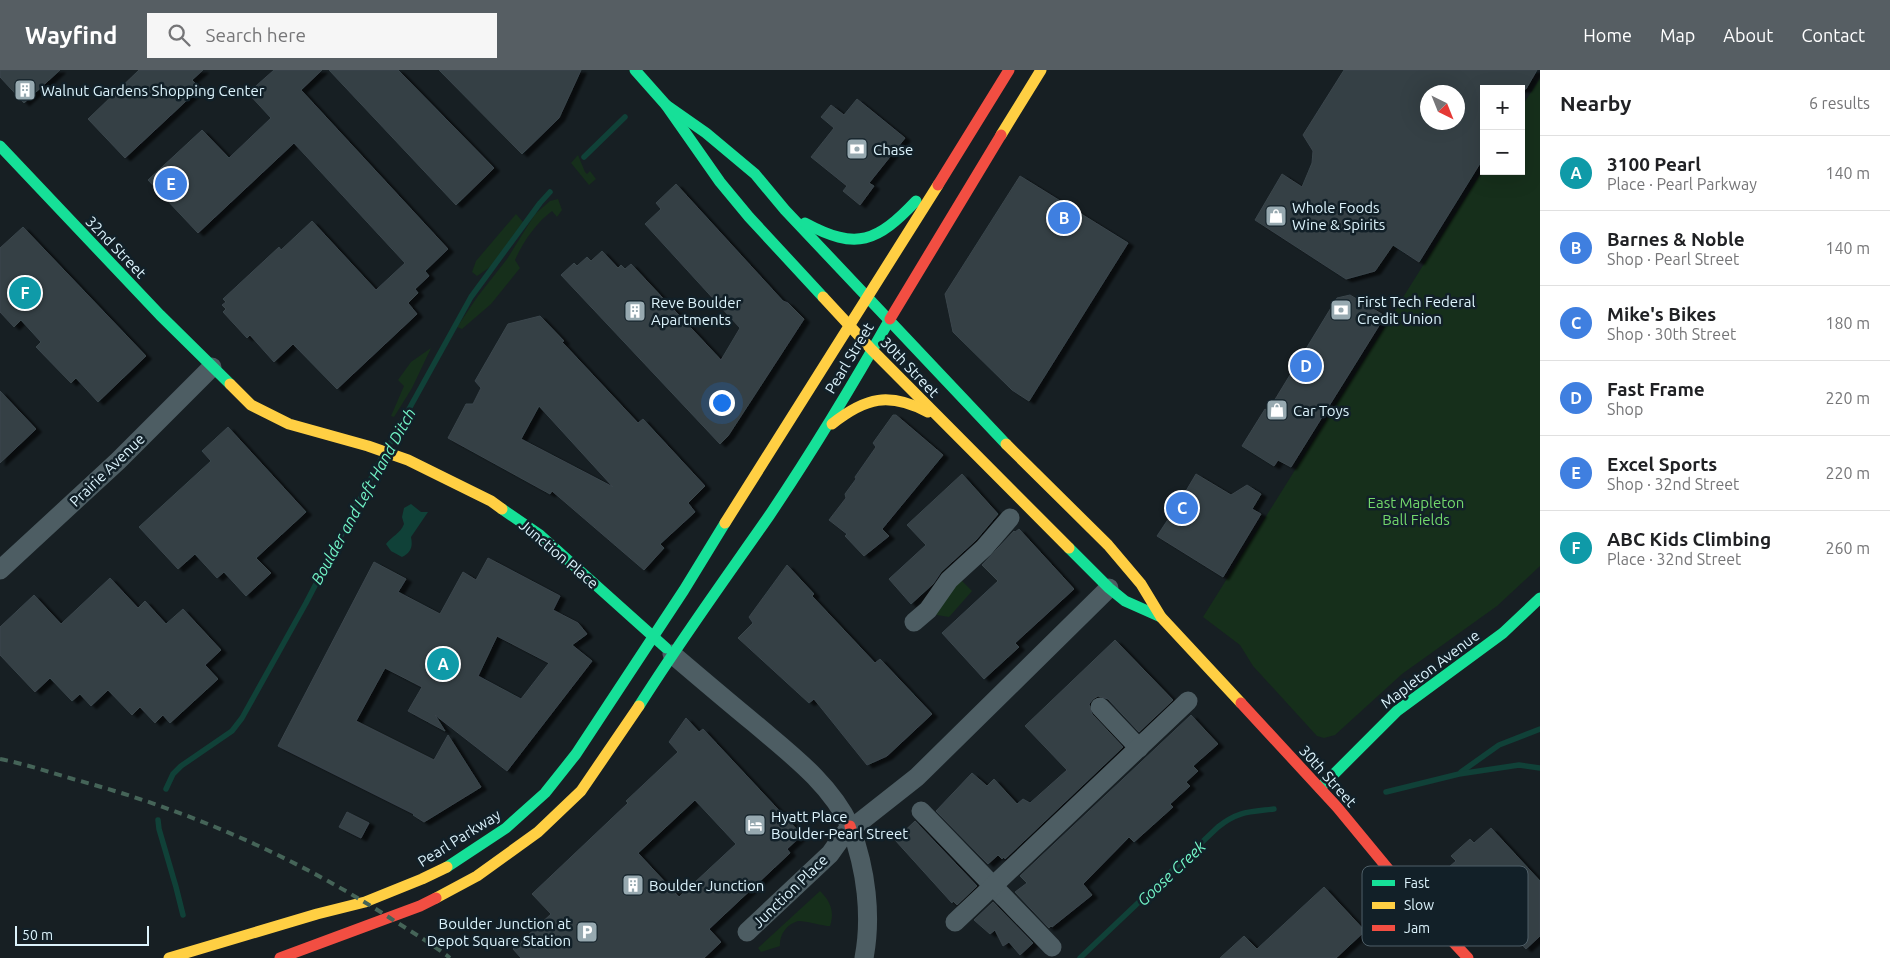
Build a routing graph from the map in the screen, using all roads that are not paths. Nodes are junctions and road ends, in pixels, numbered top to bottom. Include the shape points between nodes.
1 (635, 70) edge
2 (1009, 70) edge
3 (1041, 70) edge
4 (666, 106) junction
5 (0, 146) edge
6 (952, 162) junction
7 (785, 210) junction
8 (868, 298) junction
9 (889, 320) junction
10 (850, 327) junction
11 (872, 350) junction
12 (212, 367) junction
13 (940, 420) junction
14 (819, 437) junction
15 (1010, 518) dead end
16 (0, 570) edge
17 (1109, 588) junction
18 (1540, 598) edge
19 (1162, 617) junction
20 (914, 622) dead end
21 (652, 636) junction
22 (672, 654) junction
23 (1188, 701) dead end
24 (1100, 707) dead end
25 (1139, 748) junction
26 (1320, 788) junction
27 (921, 812) dead end
28 (850, 828) junction
29 (1385, 866) edge
30 (992, 885) junction
31 (954, 922) dead end
32 (747, 932) dead end
33 (1457, 946) edge
34 (1052, 947) dead end
35 (168, 958) edge
36 (280, 958) edge
37 (864, 958) edge
38 (1468, 958) edge

1 - 4 main road, 30th Street
2 - 6 main road, Pearl Street
3 - 9 main road, Pearl Street
4 - 7 main road, 30th Street via 706,132 755,174
4 - 10 main road, 30th Street via 737,204
5 - 12 main road, 32nd Street
6 - 7 main road via 901,218 882,233 862,240 826,234
6 - 8 main road, Pearl Street
7 - 8 main road, 30th Street
8 - 9 main road, 30th Street
8 - 10 main road, Pearl Street
9 - 11 main road, Pearl Street
9 - 19 main road, 30th Street via 1108,545
10 - 11 main road, 30th Street
10 - 21 main road, Pearl Street
11 - 13 main road, 30th Street
11 - 14 main road, Pearl Street
12 - 16 street, Prairie Avenue via 118,461
12 - 21 main road, Junction Place via 251,405 289,424 403,458 485,498 522,521
13 - 14 main road via 903,401 874,400 849,410
13 - 17 main road, 30th Street
14 - 22 main road, Pearl Street via 770,514
15 - 20 street via 984,548 949,580 928,610
17 - 19 main road, 30th Street via 1125,602
17 - 28 street via 917,777
18 - 26 main road, Mapleton Avenue via 1503,633 1397,711
19 - 26 main road, 30th Street
21 - 22 main road, Junction Place
21 - 35 main road, Pearl Parkway via 576,754 552,785 526,812 482,845 422,879 372,899
22 - 28 street, Junction Place via 811,772 843,812
22 - 36 main road via 581,791 522,845 478,876 420,906
23 - 25 street
24 - 25 street
25 - 30 street
26 - 29 main road, 30th Street
27 - 30 street
28 - 32 street, Junction Place via 830,854
28 - 37 street, Junction Place via 859,850 864,885
30 - 31 street
30 - 34 street
33 - 38 main road, 30th Street

